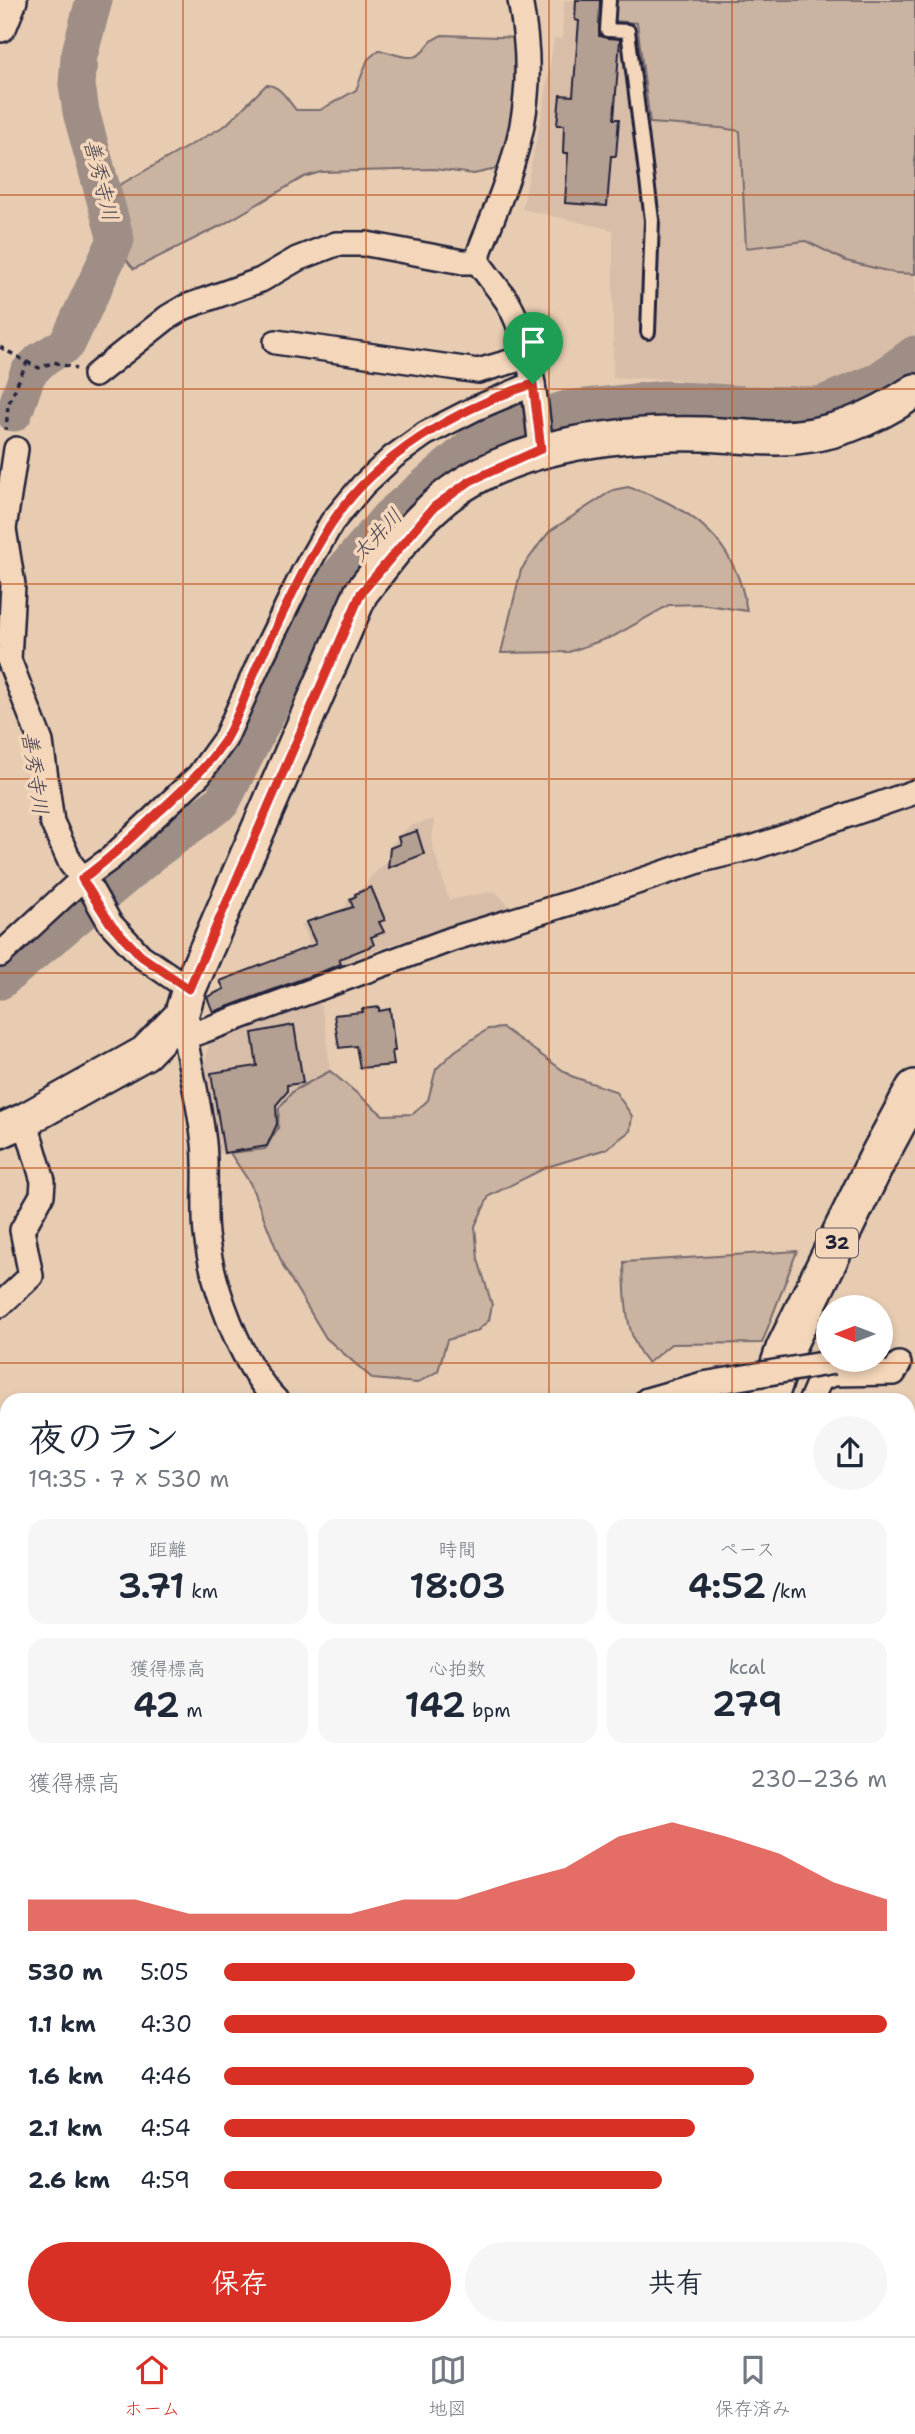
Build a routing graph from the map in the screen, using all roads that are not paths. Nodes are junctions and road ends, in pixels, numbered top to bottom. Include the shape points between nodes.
1 (10, 0) edge
2 (520, 0) edge
3 (609, 0) edge
4 (0, 25) edge
5 (478, 262) junction
6 (648, 332) dead end
7 (276, 342) dead end
8 (527, 357) junction
9 (95, 375) road end
10 (534, 387) junction
11 (915, 391) edge
12 (541, 445) junction
13 (16, 449) road end
14 (915, 792) edge
15 (85, 883) junction
16 (0, 955) edge
17 (185, 1002) junction
18 (915, 1089) edge
19 (13, 1126) edge
20 (0, 1305) edge
21 (907, 1365) edge
22 (269, 1393) edge
23 (672, 1393) edge
24 (770, 1393) edge
25 (814, 1393) edge

1 - 4 street
2 - 5 street via 526,97 518,146
3 - 6 lane via 607,30 628,31 652,220
5 - 8 street via 508,303
5 - 9 street via 367,244 336,244 261,280 185,307
7 - 8 street via 478,371
8 - 10 street
10 - 12 street
10 - 15 street via 474,409 425,434 363,485 332,522 293,590 225,740 199,775
11 - 12 street via 861,422 822,434 778,438 642,433
12 - 17 street via 470,481 434,507 361,593
13 - 15 street via 4,529 13,585 9,660 41,742 52,822
14 - 17 street via 755,847 452,939 197,1033
15 - 16 street
15 - 17 street via 110,923
17 - 19 street via 145,1053
17 - 22 street via 204,1143 206,1235 219,1291 248,1364
18 - 24 main road, 32 via 785,1349
19 - 20 street via 43,1181 43,1195 22,1230 30,1276
21 - 23 street, bridge via 834,1362
21 - 25 street via 894,1373 827,1376 820,1379

